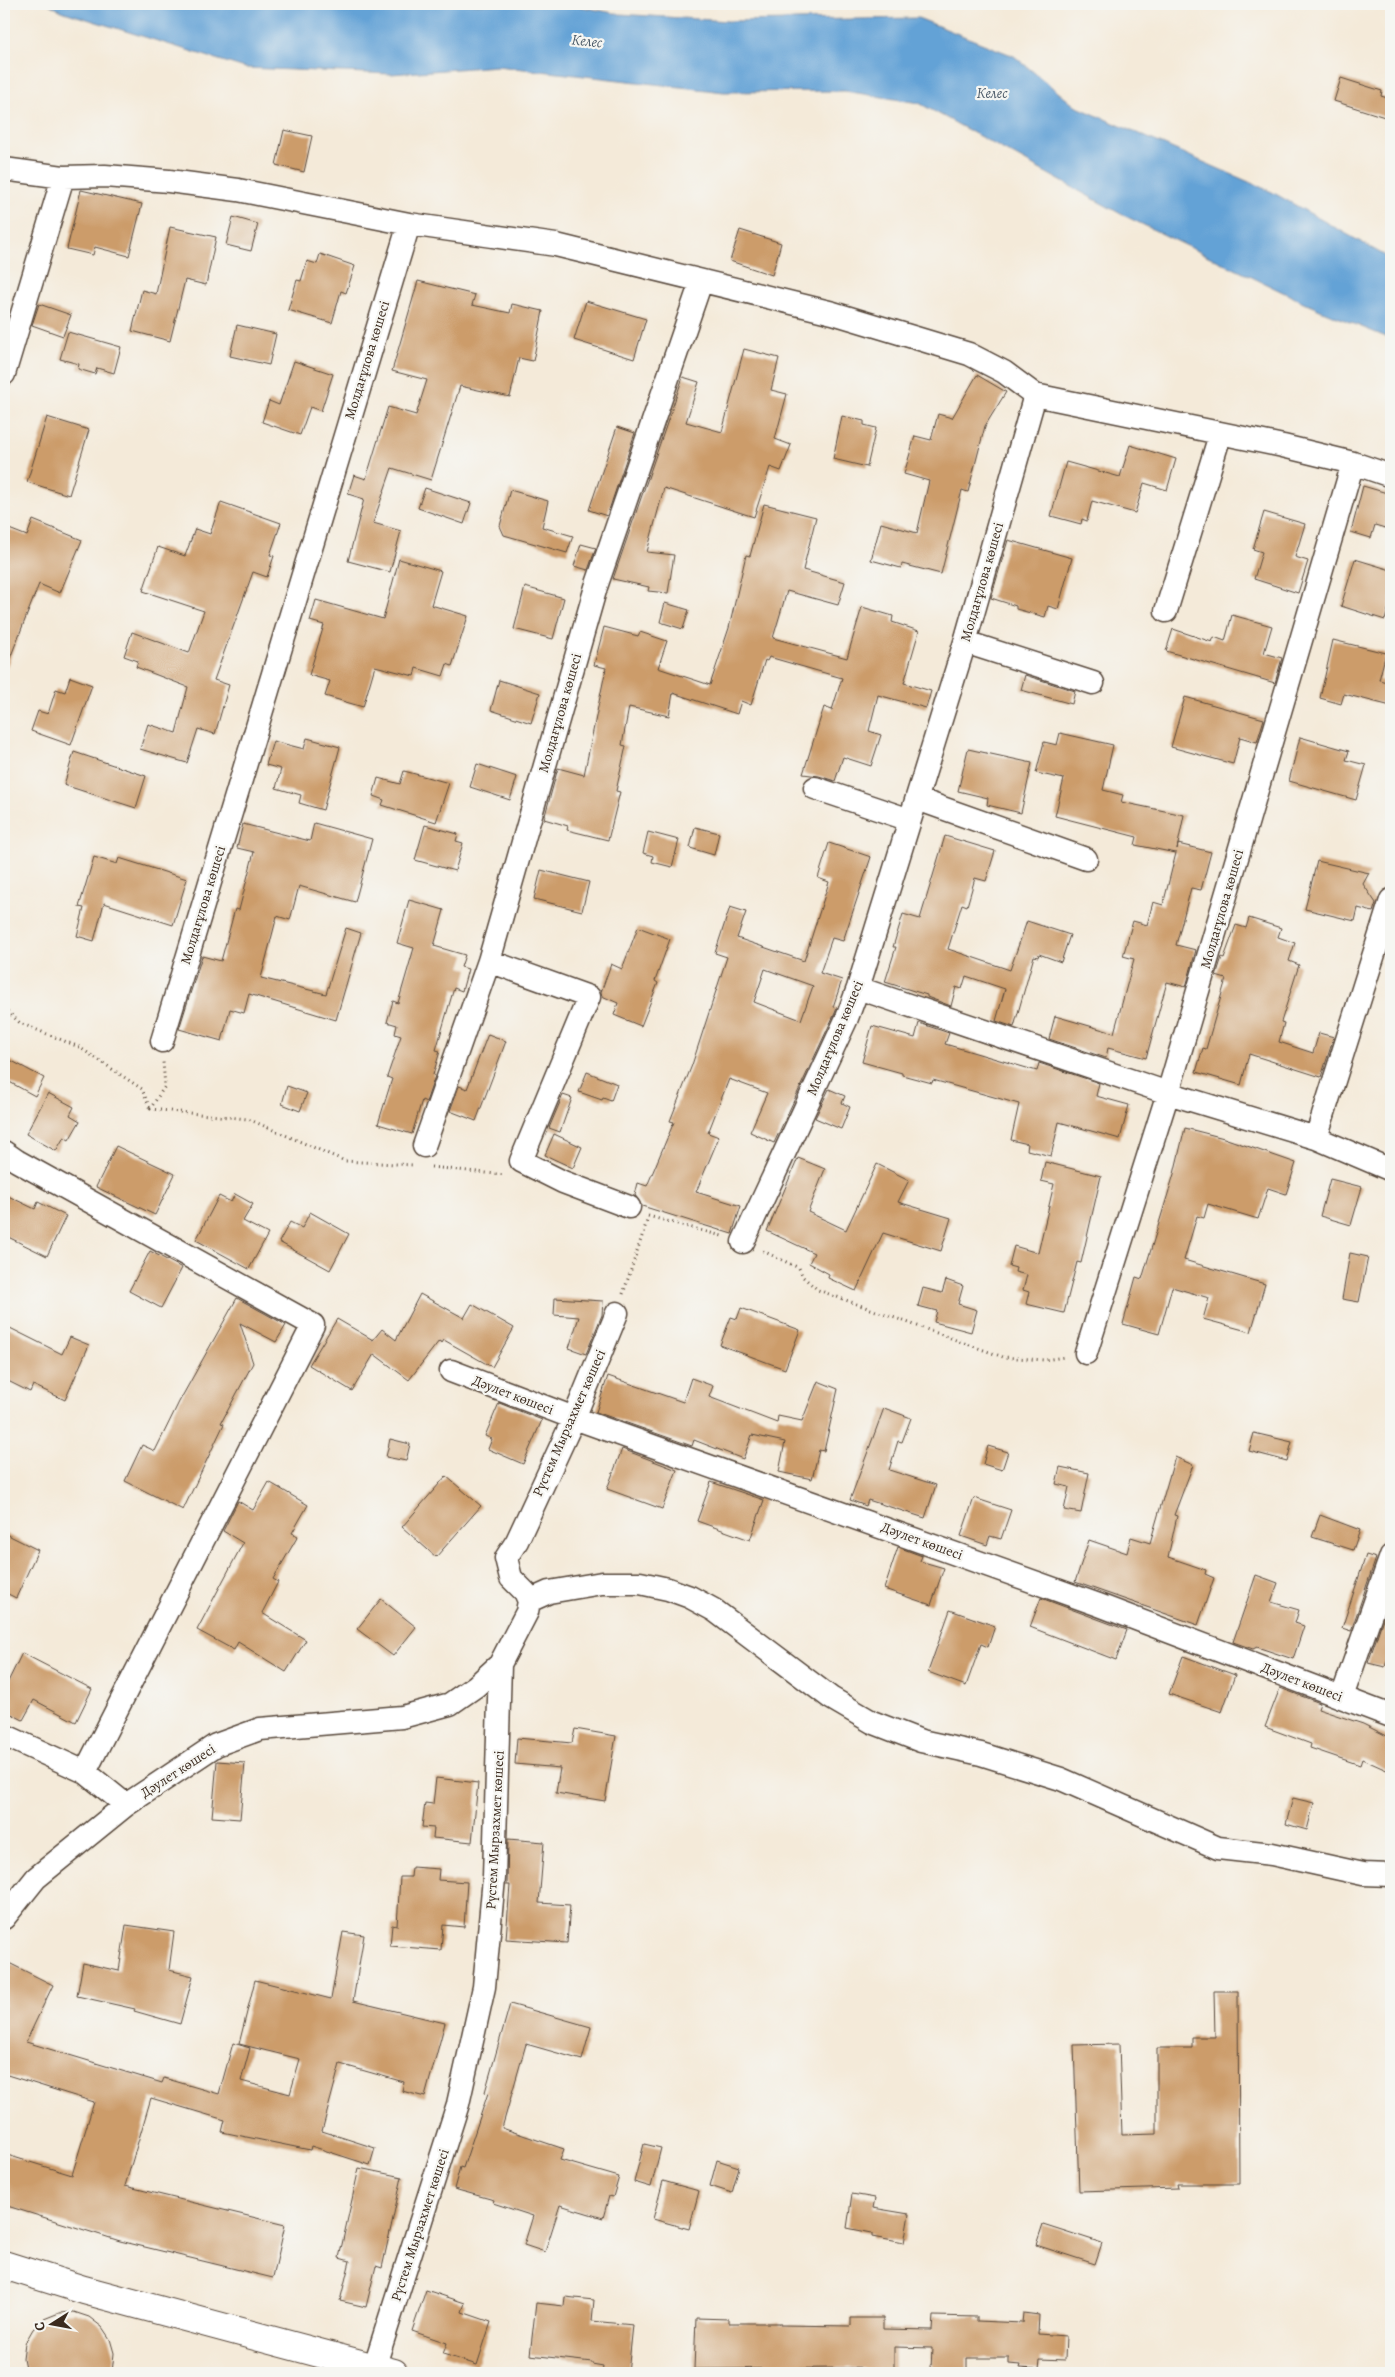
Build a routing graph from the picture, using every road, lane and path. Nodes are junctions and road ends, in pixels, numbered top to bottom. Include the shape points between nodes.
1 (4, 169) edge
2 (63, 177) junction
3 (409, 224) junction
4 (700, 282) junction
5 (4, 374) edge
6 (1035, 395) junction
7 (1220, 435) junction
8 (1353, 462) junction
9 (1391, 476) edge
10 (1166, 611) dead end
11 (965, 642) junction
12 (1092, 684) dead end
13 (815, 788) dead end
14 (913, 810) junction
15 (1086, 859) dead end
16 (1391, 900) edge
17 (489, 961) junction
18 (858, 988) junction
19 (4, 1008) edge
20 (162, 1041) joint
21 (1168, 1093) junction
22 (150, 1109) junction
23 (1316, 1138) junction
24 (4, 1152) edge
25 (421, 1159) junction
26 (522, 1161) junction
27 (1391, 1170) edge
28 (639, 1212) junction
29 (743, 1242) junction
30 (617, 1313) joint
31 (1086, 1353) joint
32 (451, 1371) dead end
33 (574, 1418) junction
34 (1391, 1556) edge
35 (529, 1601) junction
36 (500, 1664) junction
37 (1342, 1698) junction
38 (1391, 1716) edge
39 (4, 1735) edge
40 (85, 1772) junction
41 (126, 1805) junction
42 (1391, 1875) edge
43 (4, 1918) edge
44 (4, 2265) edge
45 (384, 2371) edge

1 - 2 street
2 - 3 street via 105,176 238,190
2 - 5 street
3 - 4 street via 556,245
3 - 20 street, Молдағұлова көшесі
4 - 6 street via 833,313 968,354 1004,372
4 - 17 street, Молдағұлова көшесі via 596,587
6 - 7 street
6 - 11 street, Молдағұлова көшесі
7 - 8 street
7 - 10 street
8 - 9 street
8 - 21 street, Молдағұлова көшесі
11 - 12 street
11 - 14 street, Молдағұлова көшесі
13 - 14 street
14 - 15 street
14 - 18 street, Молдағұлова көшесі
16 - 23 street
17 - 25 street, Молдағұлова көшесі
17 - 26 street via 588,997
18 - 21 street
18 - 29 street, Молдағұлова көшесі
19 - 22 path via 20,1023 79,1047 142,1089
20 - 22 path via 165,1086
21 - 23 street
21 - 31 street, Молдағұлова көшесі
22 - 25 path via 248,1120 346,1161
23 - 27 street
24 - 40 street via 313,1324
25 - 26 path via 505,1175
26 - 28 street via 563,1182
28 - 29 path
28 - 30 path
29 - 31 path via 799,1268 803,1277 818,1290 1003,1357 1044,1360
30 - 33 street, Рүстем Мырзахмет көшесі
32 - 33 street, Дәулет көшесі
33 - 35 street, Рүстем Мырзахмет көшесі via 506,1558 511,1578
33 - 37 street, Дәулет көшесі via 1099,1605
34 - 37 street
35 - 36 street, Рүстем Мырзахмет көшесі via 527,1612
35 - 42 street via 549,1592 602,1583 668,1589 714,1610 831,1698 872,1722 920,1741 981,1754 1061,1779 1218,1848 1272,1854 1363,1874
36 - 41 street, Дәулет көшесі via 450,1704 402,1717 260,1729 216,1744
36 - 45 street, Рүстем Мырзахмет көшесі via 494,1878 484,1987 458,2104
37 - 38 street, Дәулет көшесі
39 - 40 street
40 - 41 street
41 - 43 street, Дәулет көшесі via 36,1878
44 - 45 main road via 84,2290

